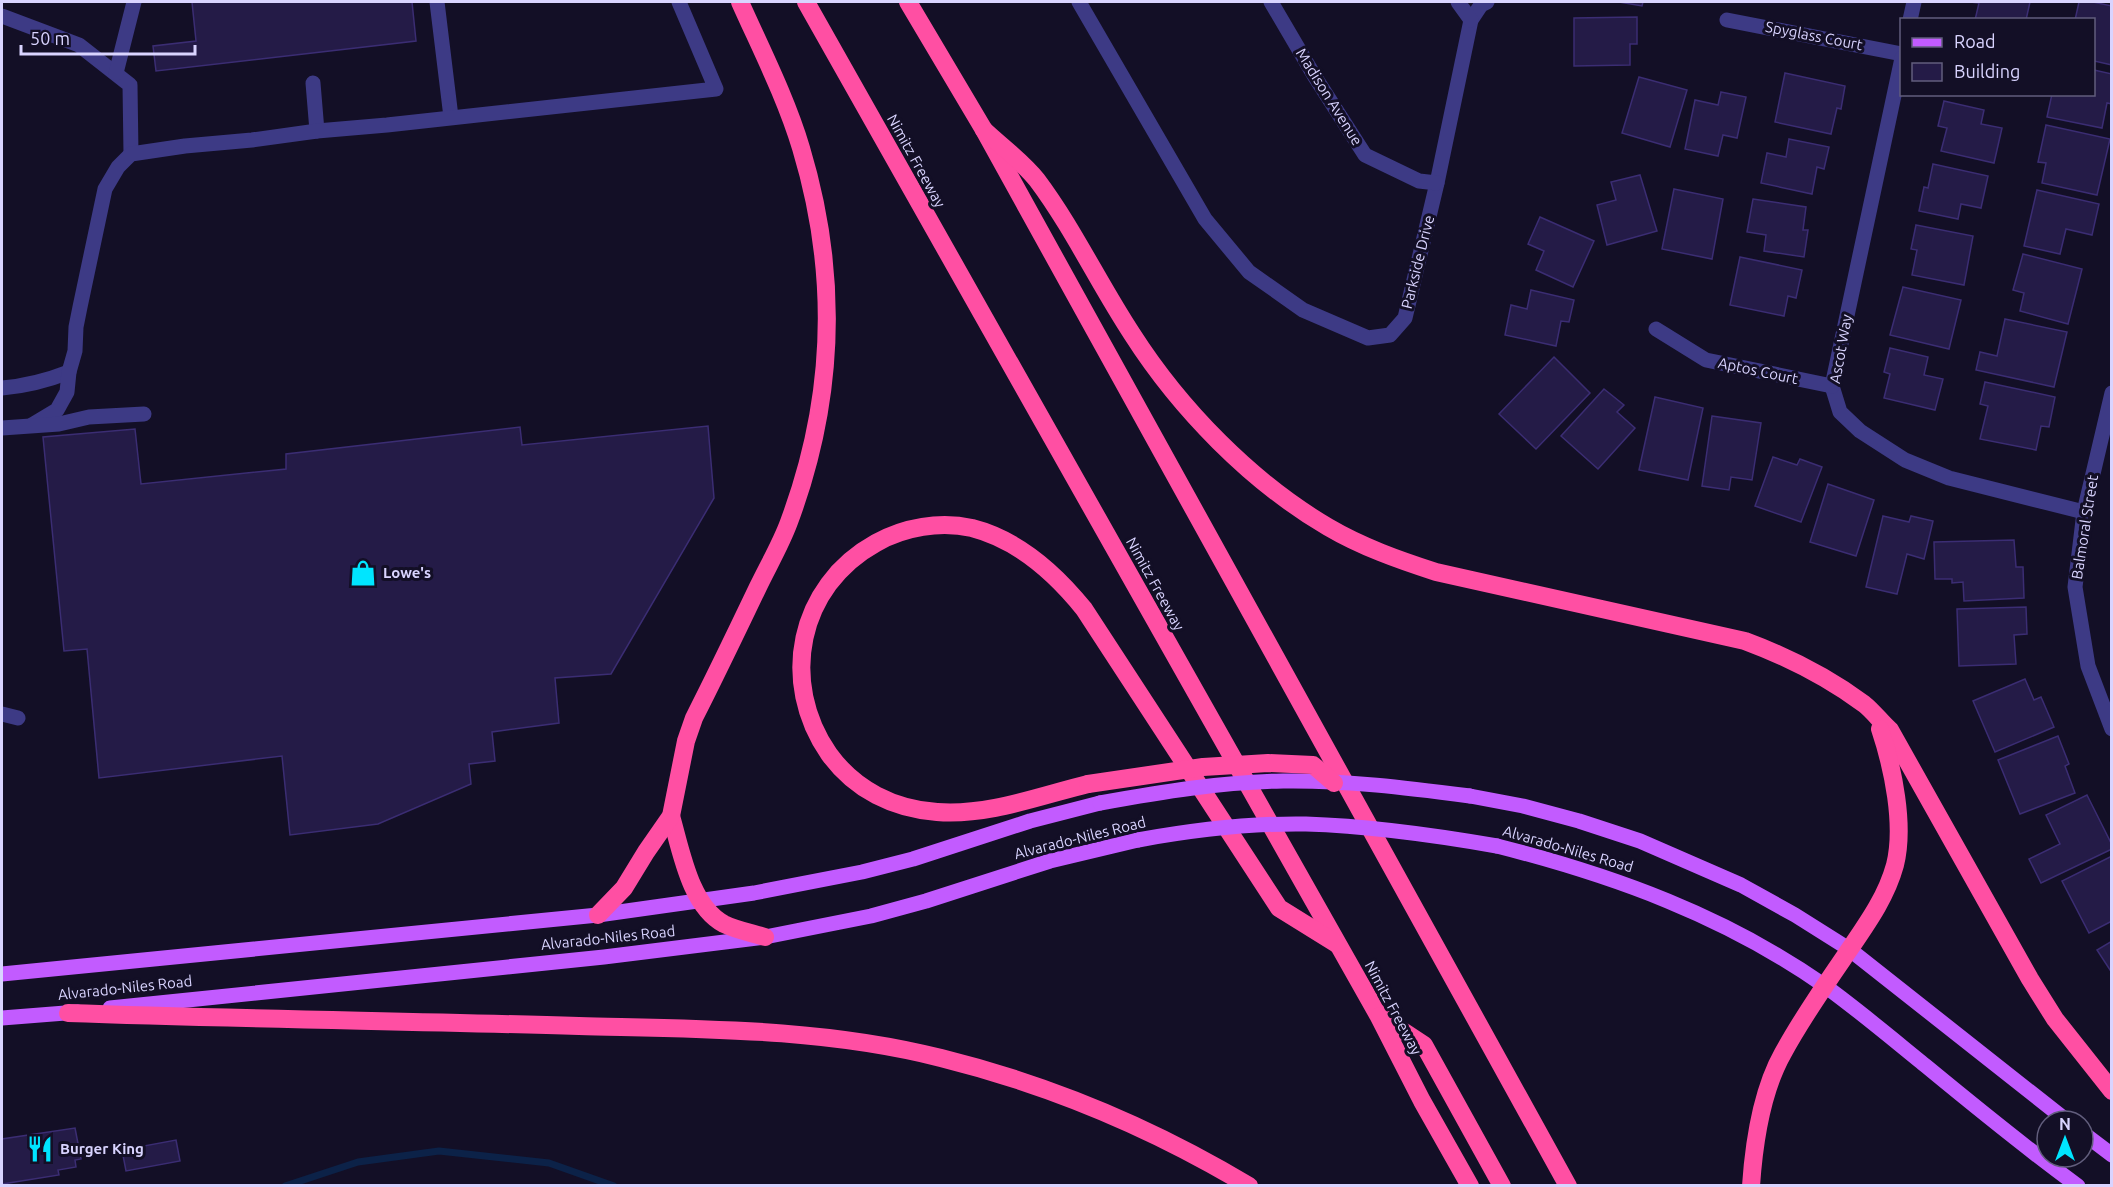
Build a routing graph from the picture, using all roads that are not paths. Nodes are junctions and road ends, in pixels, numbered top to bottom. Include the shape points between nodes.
1 (134, 2) edge
2 (437, 2) edge
3 (679, 2) edge
4 (740, 2) edge
5 (806, 2) edge
6 (908, 2) edge
7 (1079, 2) edge
8 (1271, 2) edge
9 (1458, 2) edge
10 (1487, 2) edge
11 (1914, 2) edge
12 (2, 16) edge
13 (1910, 18) edge
14 (1471, 20) junction
15 (1727, 20) dead end
16 (1900, 56) edge
17 (1900, 65) edge
18 (116, 74) junction
19 (313, 84) dead end
20 (451, 117) junction
21 (984, 130) junction
22 (317, 131) junction
23 (131, 154) junction
24 (1437, 183) junction
25 (1656, 328) dead end
26 (69, 372) junction
27 (1832, 386) junction
28 (2, 388) edge
29 (2112, 393) edge
30 (144, 414) dead end
31 (32, 425) junction
32 (2, 428) edge
33 (2085, 512) junction
34 (1865, 705) junction
35 (2, 714) edge
36 (18, 718) dead end
37 (2112, 729) edge
38 (1334, 783) junction
39 (671, 816) junction
40 (700, 901) junction
41 (598, 915) junction
42 (765, 937) junction
43 (1339, 945) junction
44 (1849, 950) junction
45 (2, 974) edge
46 (1825, 986) junction
47 (68, 1012) junction
48 (1378, 1015) junction
49 (2, 1018) edge
50 (2112, 1091) edge
51 (2052, 1109) edge
52 (2095, 1142) edge
53 (2112, 1155) edge
54 (1250, 1185) edge
55 (1470, 1185) edge
56 (1502, 1185) edge
57 (1568, 1185) edge
58 (1751, 1185) edge
59 (2078, 1185) edge

1 - 18 street
2 - 20 street
3 - 20 street via 716,89
4 - 39 highway via 787,108 810,179 828,297 825,374 811,450 789,524 694,718
5 - 43 highway, Nimitz Freeway
6 - 21 highway
7 - 24 street, Parkside Drive via 1205,219 1249,272 1303,310 1368,338 1390,335 1405,318
8 - 24 street, Madison Avenue via 1365,155 1419,181
9 - 14 street
10 - 14 street, Parkside Drive
11 - 13 street
12 - 18 street via 79,45
14 - 24 street, Parkside Drive
15 - 16 street, Spyglass Court
17 - 27 street, Ascot Way
18 - 23 street via 130,85
19 - 22 street
20 - 22 street
21 - 34 highway via 1035,178 1132,335 1180,399 1234,455 1327,526 1393,559 1437,572 1745,641 1812,670
21 - 57 highway
22 - 23 street
23 - 26 street via 117,167 105,189
25 - 27 street, Aptos Court via 1706,360
26 - 28 street via 28,386
26 - 31 street via 67,392 57,410
27 - 33 street, Ascot Way via 1840,412 1860,431 1905,460 1949,478
29 - 33 street, Balmoral Street
30 - 31 street
31 - 32 street
33 - 37 street, Balmoral Street via 2075,587 2088,666
34 - 44 highway via 1880,728 1889,755 1898,837 1887,889
34 - 50 highway via 1890,730 2055,1020
35 - 36 street
38 - 40 main road, Alvarado-Niles Road, bridge via 1221,784 1100,803 862,872
38 - 43 highway, bridge via 1312,765 1268,763 1203,768 1088,784 982,811 907,808 881,799 856,783 821,742 808,716 802,690 804,638 826,587 844,566 890,535 917,527 945,525 999,537 1046,568 1084,609 1279,908
38 - 44 main road, Alvarado-Niles Road, bridge via 1470,796 1579,821 1649,845 1741,885
39 - 40 highway
39 - 41 highway via 624,888
40 - 41 main road, Alvarado-Niles Road
40 - 42 highway via 723,923
41 - 45 main road, Alvarado-Niles Road
42 - 46 main road, Alvarado-Niles Road, bridge via 882,913 1050,861 1123,843 1232,827 1305,824 1432,834 1564,863 1670,901 1778,956
42 - 47 main road, Alvarado-Niles Road
43 - 48 highway, Nimitz Freeway
44 - 46 highway
44 - 51 main road, Alvarado-Niles Road
46 - 58 highway via 1782,1054 1769,1086 1755,1142
46 - 59 main road, Alvarado-Niles Road
47 - 49 main road, Alvarado-Niles Road
47 - 54 highway via 723,1029 834,1038 939,1057 1044,1089 1148,1131
48 - 55 highway, Nimitz Freeway
48 - 56 highway via 1424,1045
52 - 53 main road

